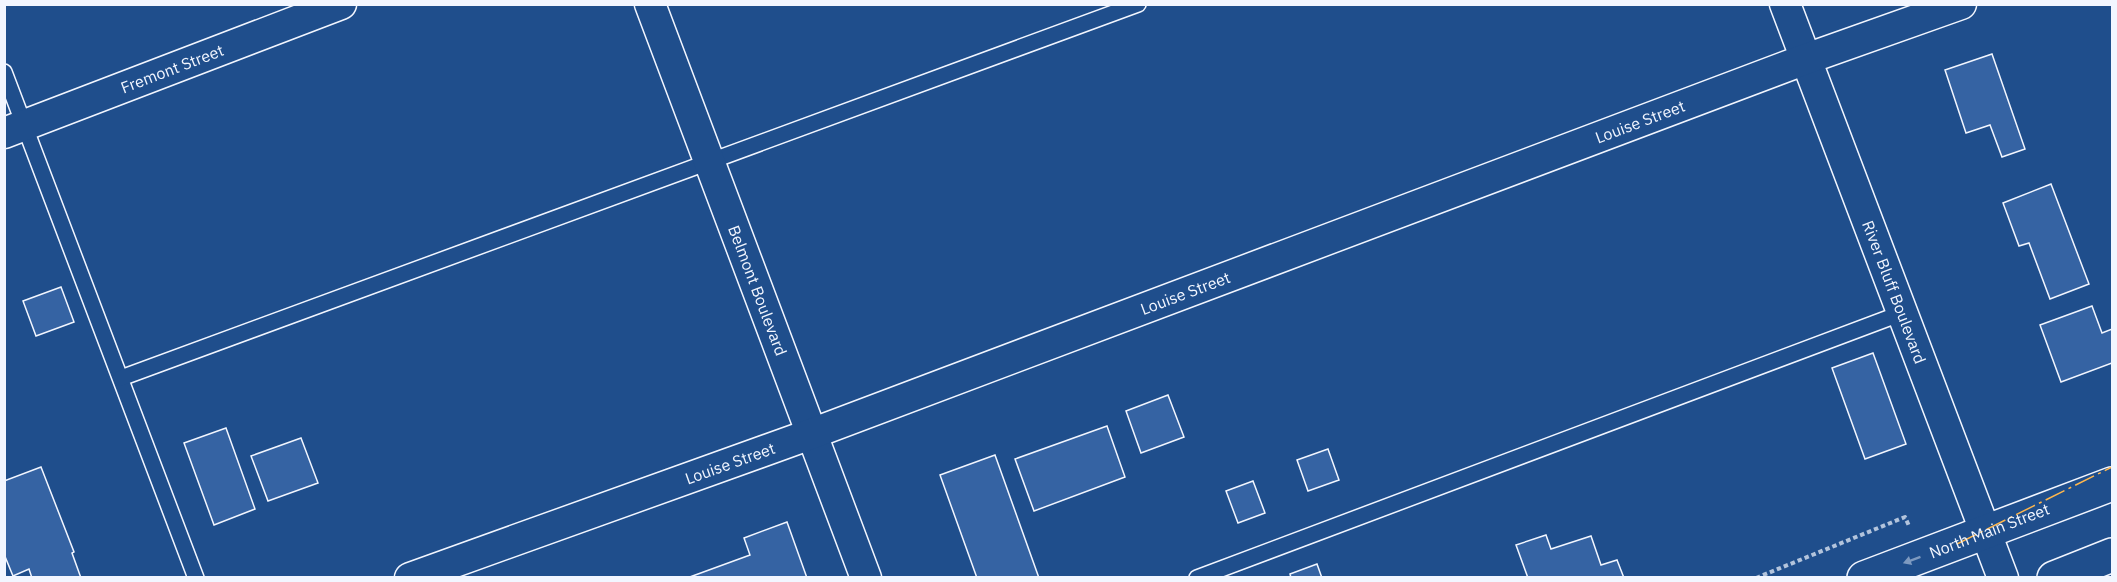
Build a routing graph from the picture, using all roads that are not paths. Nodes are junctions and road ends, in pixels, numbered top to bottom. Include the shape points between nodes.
1 (342, 4) edge
2 (650, 4) edge
3 (1138, 4) edge
4 (1785, 4) edge
5 (1961, 4) edge
6 (1806, 59) junction
7 (4, 72) edge
8 (15, 130) edge
9 (709, 162) junction
10 (1902, 314) junction
11 (121, 378) junction
12 (811, 434) junction
13 (2112, 484) edge
14 (1986, 533) junction
15 (2112, 555) edge
16 (196, 578) edge
17 (410, 578) edge
18 (866, 578) edge
19 (1197, 578) edge
20 (1864, 578) edge
21 (2003, 578) edge
22 (2054, 578) edge

1 - 8 street, Fremont Street
2 - 9 street, Belmont Boulevard
3 - 9 lane
4 - 6 street, River Bluff Boulevard
5 - 6 street, Louise Street
6 - 10 street, River Bluff Boulevard
6 - 12 street, Louise Street
7 - 8 lane
8 - 11 lane
9 - 11 lane
9 - 12 street, Belmont Boulevard
10 - 14 street, River Bluff Boulevard
10 - 19 lane
11 - 16 lane
12 - 17 street, Louise Street
12 - 18 street, Belmont Boulevard
13 - 14 main road, North Main Street
14 -> 20 main road, North Main Street
14 - 21 street, River Bluff Boulevard
15 - 22 main road

